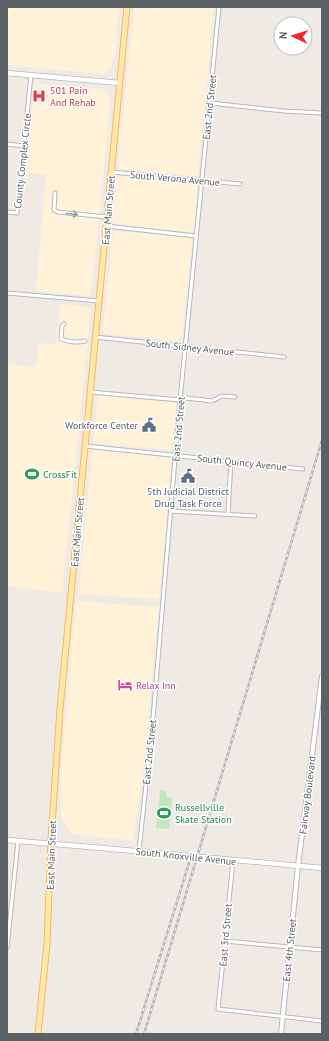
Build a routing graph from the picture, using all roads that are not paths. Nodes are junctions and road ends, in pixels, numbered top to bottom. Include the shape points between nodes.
1 (127, 7) edge
2 (219, 7) edge
3 (7, 73) edge
4 (31, 75) junction
5 (120, 83) junction
6 (210, 103) junction
7 (322, 113) edge
8 (7, 144) edge
9 (24, 146) junction
10 (111, 172) junction
11 (202, 181) junction
12 (240, 184) dead end
13 (55, 193) dead end
14 (7, 212) edge
15 (107, 217) junction
16 (106, 226) junction
17 (196, 236) junction
18 (7, 293) edge
19 (99, 302) junction
20 (64, 324) dead end
21 (96, 337) junction
22 (86, 341) dead end
23 (186, 346) junction
24 (284, 358) dead end
25 (90, 392) junction
26 (236, 396) dead end
27 (180, 400) junction
28 (85, 446) junction
29 (176, 456) junction
30 (231, 461) junction
31 (303, 469) dead end
32 (171, 511) junction
33 (228, 514) junction
34 (255, 516) dead end
35 (322, 676) edge
36 (7, 840) edge
37 (18, 841) junction
38 (51, 844) junction
39 (139, 852) junction
40 (232, 861) junction
41 (298, 866) junction
42 (322, 868) edge
43 (225, 941) junction
44 (289, 946) junction
45 (7, 948) edge
46 (322, 950) edge
47 (283, 1016) junction
48 (322, 1021) edge
49 (38, 1034) edge
50 (281, 1034) edge

1 - 5 main road, East Main Street
2 - 6 street, East 2nd Street
3 - 4 main road
4 - 5 main road
4 - 9 street, County Complex Circle
5 - 10 main road, East Main Street
6 - 7 street
6 - 11 street, East 2nd Street
8 - 9 street
9 - 14 street, County Complex Circle via 17,213
10 - 11 street, South Verona Avenue
10 - 15 main road, East Main Street
11 - 12 street, South Verona Avenue
11 - 17 street, East 2nd Street
13 -> 15 street via 54,210 58,212
15 - 16 main road, East Main Street
16 - 17 street
16 - 19 main road, East Main Street
17 - 23 street, East 2nd Street
18 - 19 street
19 - 21 main road, East Main Street
20 - 22 street via 61,339 71,342
21 - 23 street, South Sidney Avenue
21 - 25 main road, East Main Street
23 - 24 street, South Sidney Avenue
23 - 27 street, East 2nd Street
25 - 27 street
25 - 28 main road, East Main Street
26 - 27 street via 222,396 212,401 186,398
27 - 29 street, East 2nd Street
28 - 29 street, South Quincy Avenue
28 - 38 main road, East Main Street via 60,709
29 - 30 street, South Quincy Avenue
29 - 32 street, East 2nd Street
30 - 31 street, South Quincy Avenue
30 - 33 street
32 - 33 street
32 - 39 street, East 2nd Street
33 - 34 street
35 - 41 street, Fairway Boulevard
36 - 37 main road, South Knoxville Avenue
37 - 38 main road, South Knoxville Avenue
37 - 45 street
38 - 39 main road, South Knoxville Avenue
38 - 49 main road, East Main Street via 47,944
39 - 40 main road, South Knoxville Avenue
40 - 41 main road, South Knoxville Avenue
40 - 43 street, East 3rd Street
41 - 42 main road, South Knoxville Avenue
41 - 44 street, East 4th Street
43 - 44 street
43 - 47 street, East 3rd Street via 218,1010
44 - 46 street
44 - 47 street, East 4th Street
47 - 48 street
47 - 50 street, East 4th Street

